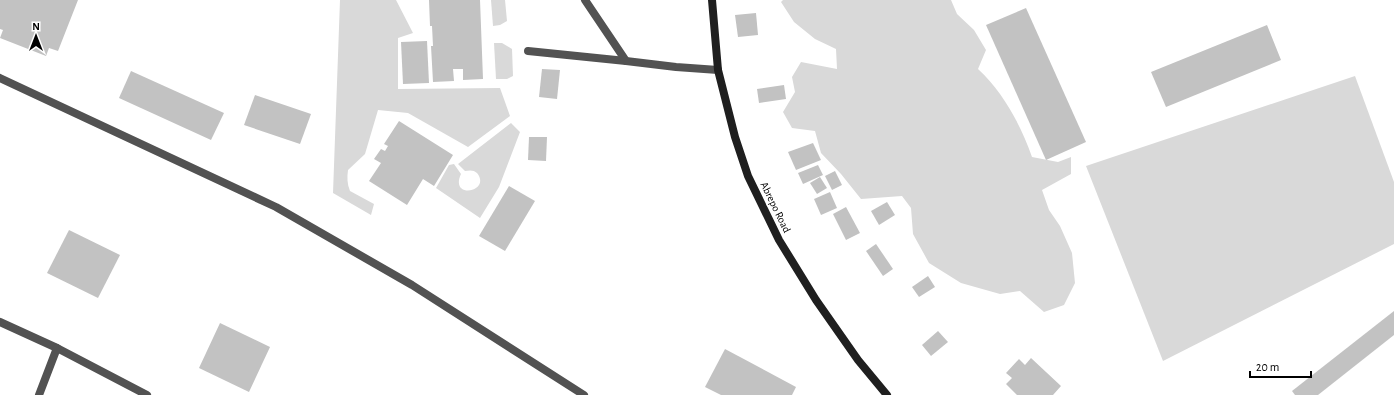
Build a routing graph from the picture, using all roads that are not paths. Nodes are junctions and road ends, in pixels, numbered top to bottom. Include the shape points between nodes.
1 (585, 0) edge
2 (712, 0) edge
3 (528, 51) dead end
4 (626, 61) junction
5 (718, 70) junction
6 (0, 78) edge
7 (0, 322) edge
8 (57, 348) junction
9 (39, 395) edge
10 (147, 395) edge
11 (584, 395) edge
12 (887, 395) edge

1 - 4 street
2 - 5 main road, Abrepo Road
3 - 4 street
4 - 5 street
5 - 12 main road, Abrepo Road via 748,176 779,240 816,300 858,360
6 - 11 street via 276,207 412,285
7 - 8 street
8 - 9 street
8 - 10 street

